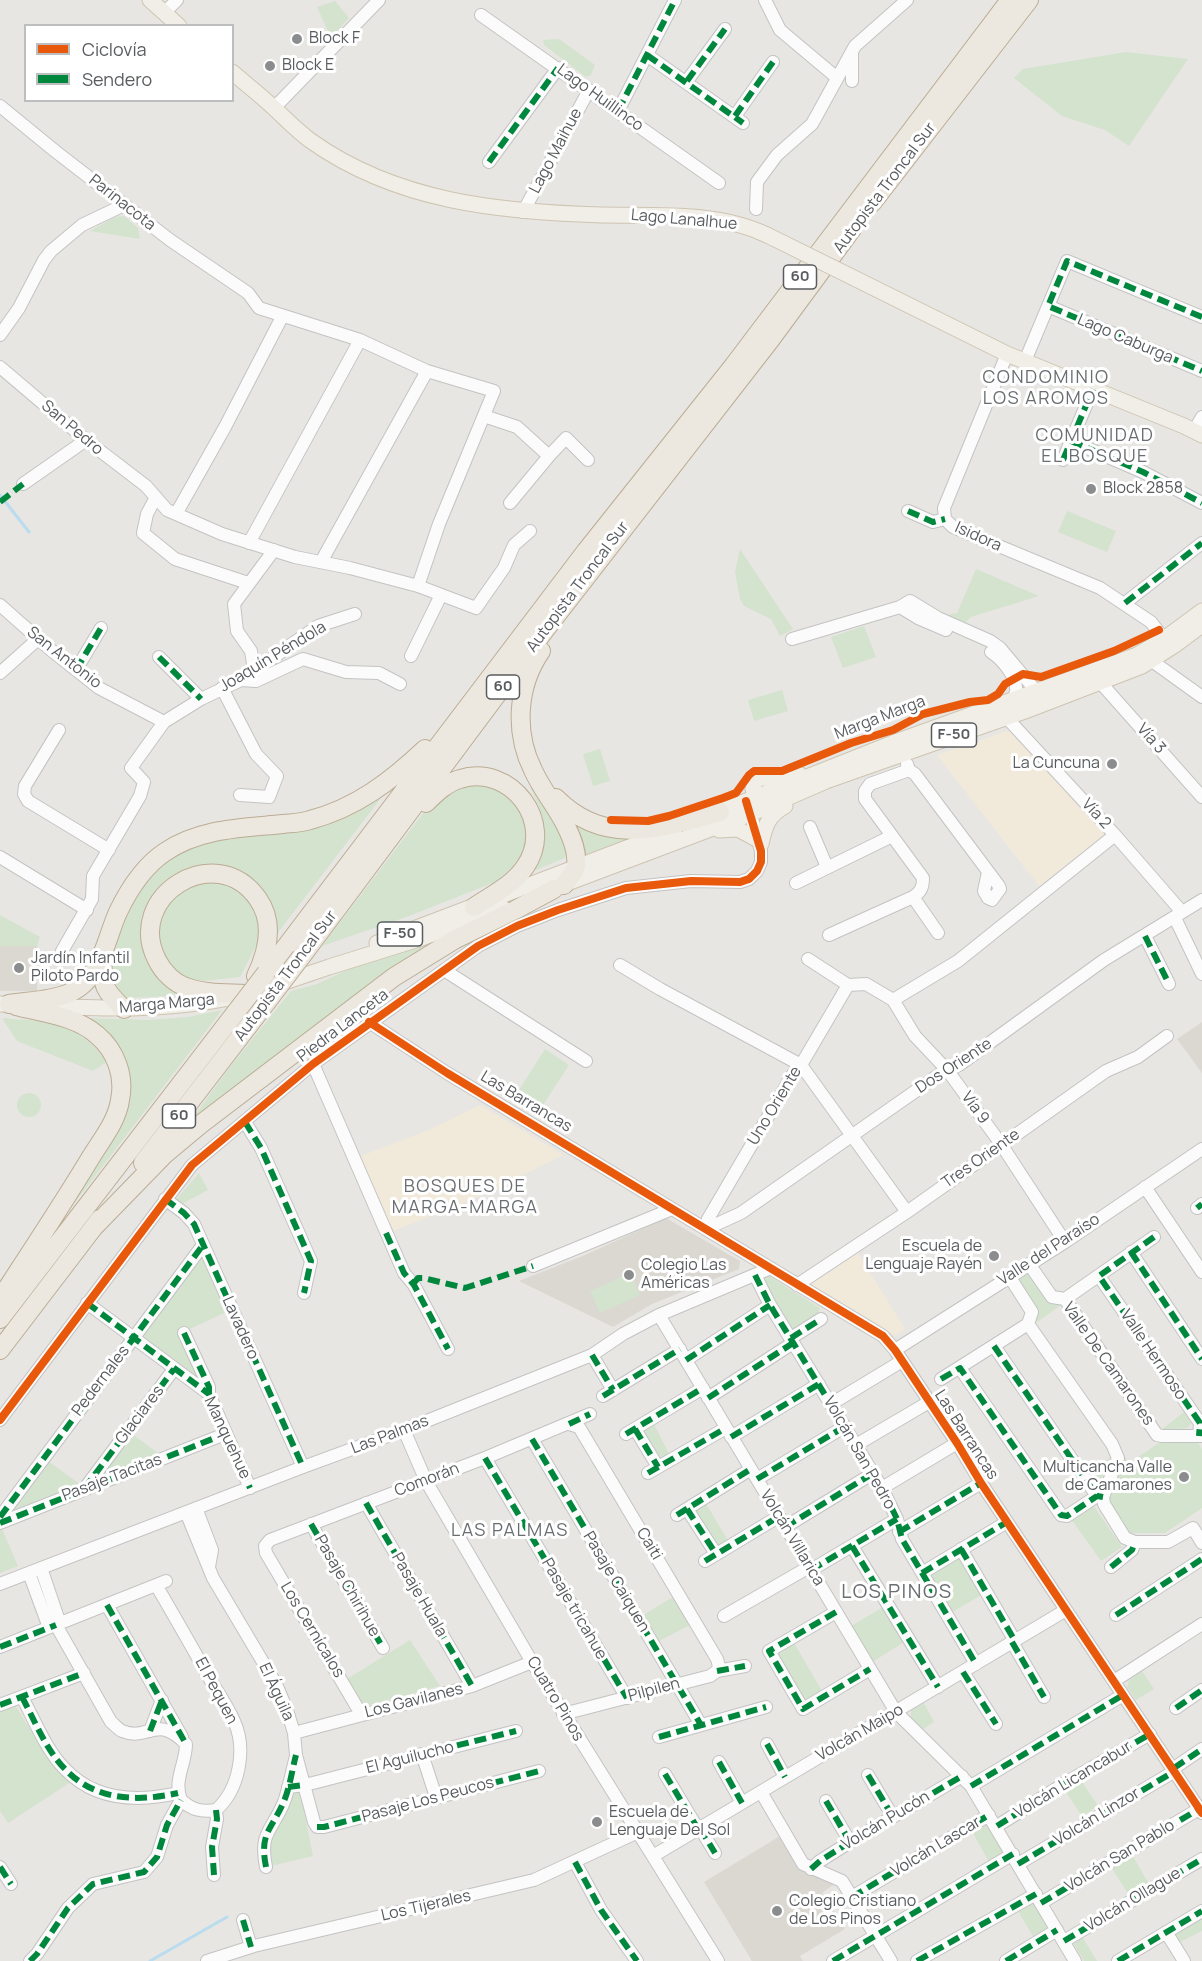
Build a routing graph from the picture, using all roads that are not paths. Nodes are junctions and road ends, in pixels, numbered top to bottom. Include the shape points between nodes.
1 (150, 0) edge
2 (177, 0) edge
3 (379, 0) edge
4 (675, 0) edge
5 (765, 0) edge
6 (907, 0) edge
7 (1010, 0) edge
8 (1029, 0) edge
9 (164, 13) junction
10 (481, 15) dead end
11 (177, 24) edge
12 (725, 29) dead end
13 (852, 52) junction
14 (647, 55) junction
15 (773, 62) dead end
16 (558, 68) junction
17 (234, 74) edge
18 (836, 77) junction
19 (687, 81) junction
20 (852, 81) dead end
21 (589, 90) junction
22 (0, 105) edge
23 (274, 108) junction
24 (618, 111) junction
25 (489, 162) dead end
26 (719, 183) dead end
27 (124, 205) junction
28 (756, 209) dead end
29 (523, 212) junction
30 (1048, 306) junction
31 (282, 317) junction
32 (1202, 317) edge
33 (0, 335) edge
34 (360, 340) junction
35 (1007, 354) junction
36 (1025, 362) junction
37 (0, 367) edge
38 (427, 371) junction
39 (1202, 371) edge
40 (1093, 389) junction
41 (484, 416) junction
42 (1202, 417) edge
43 (1198, 433) edge
44 (86, 440) junction
45 (1071, 441) junction
46 (549, 456) junction
47 (588, 460) dead end
48 (1063, 460) dead end
49 (23, 484) dead end
50 (156, 497) junction
51 (510, 503) dead end
52 (1202, 503) edge
53 (908, 511) dead end
54 (176, 514) junction
55 (945, 519) junction
56 (530, 531) dead end
57 (616, 536) junction
58 (249, 543) junction
59 (1202, 543) edge
60 (274, 550) junction
61 (321, 562) junction
62 (248, 583) junction
63 (418, 586) junction
64 (441, 595) junction
65 (1125, 603) junction
66 (0, 605) edge
67 (900, 607) junction
68 (1202, 611) edge
69 (355, 614) dead end
70 (1202, 625) edge
71 (101, 628) dead end
72 (38, 639) junction
73 (792, 639) dead end
74 (1164, 639) junction
75 (411, 656) dead end
76 (159, 657) dead end
77 (1152, 661) junction
78 (76, 670) junction
79 (254, 670) junction
80 (0, 673) edge
81 (241, 680) junction
82 (1100, 682) junction
83 (400, 684) dead end
84 (222, 688) junction
85 (480, 691) junction
86 (1037, 692) junction
87 (1202, 697) edge
88 (201, 699) junction
89 (1011, 711) junction
90 (164, 722) junction
91 (59, 730) dead end
92 (900, 755) junction
93 (905, 770) junction
94 (821, 777) junction
95 (539, 781) junction
96 (240, 795) dead end
97 (1202, 797) edge
98 (754, 805) junction
99 (720, 812) junction
100 (810, 827) dead end
101 (704, 832) junction
102 (1115, 835) junction
103 (892, 836) junction
104 (391, 838) junction
105 (760, 843) junction
106 (109, 850) junction
107 (0, 857) edge
108 (827, 867) junction
109 (576, 868) junction
110 (988, 872) dead end
111 (796, 883) dead end
112 (559, 887) junction
113 (913, 897) junction
114 (1202, 900) edge
115 (474, 907) junction
116 (87, 910) junction
117 (1178, 915) junction
118 (938, 933) dead end
119 (829, 935) dead end
120 (1145, 936) junction
121 (62, 951) dead end
122 (104, 951) junction
123 (808, 959) dead end
124 (620, 964) dead end
125 (329, 967) junction
126 (444, 970) junction
127 (1202, 974) edge
128 (261, 975) junction
129 (1169, 984) dead end
130 (848, 985) junction
131 (245, 994) junction
132 (893, 1000) junction
133 (4, 1004) edge
134 (124, 1010) junction
135 (369, 1022) junction
136 (1167, 1036) dead end
137 (586, 1061) dead end
138 (313, 1064) junction
139 (801, 1065) junction
140 (948, 1071) junction
141 (245, 1122) junction
142 (852, 1137) junction
143 (1001, 1144) junction
144 (1202, 1149) edge
145 (1145, 1187) junction
146 (165, 1199) junction
147 (672, 1209) junction
148 (906, 1212) junction
149 (93, 1228) junction
150 (706, 1229) junction
151 (1154, 1237) dead end
152 (1065, 1242) junction
153 (203, 1245) junction
154 (1131, 1252) junction
155 (1029, 1264) junction
156 (533, 1266) dead end
157 (771, 1268) junction
158 (1202, 1272) edge
159 (755, 1275) junction
160 (1009, 1276) junction
161 (1100, 1276) junction
162 (797, 1285) junction
163 (304, 1293) dead end
164 (0, 1299) edge
165 (1065, 1299) junction
166 (87, 1303) junction
167 (770, 1305) junction
168 (659, 1315) junction
169 (0, 1318) edge
170 (821, 1319) dead end
171 (1029, 1324) junction
172 (184, 1334) dead end
173 (134, 1337) junction
174 (792, 1341) junction
175 (994, 1346) junction
176 (448, 1349) dead end
177 (0, 1350) edge
178 (683, 1354) junction
179 (592, 1355) junction
180 (899, 1356) junction
181 (1202, 1359) edge
182 (960, 1368) junction
183 (174, 1369) junction
184 (941, 1379) dead end
185 (819, 1384) junction
186 (705, 1393) junction
187 (209, 1394) junction
188 (929, 1402) junction
189 (831, 1404) junction
190 (590, 1414) dead end
191 (0, 1420) edge
192 (569, 1424) junction
193 (844, 1427) junction
194 (404, 1430) junction
195 (728, 1432) junction
196 (225, 1434) junction
197 (1200, 1436) edge
198 (532, 1439) junction
199 (957, 1443) junction
200 (856, 1445) junction
201 (485, 1458) junction
202 (303, 1467) junction
203 (754, 1474) junction
204 (872, 1474) junction
205 (426, 1481) junction
206 (981, 1483) junction
207 (250, 1488) junction
208 (882, 1488) junction
209 (84, 1489) junction
210 (1100, 1496) junction
211 (366, 1503) junction
212 (191, 1510) junction
213 (0, 1517) edge
214 (897, 1519) junction
215 (0, 1522) edge
216 (782, 1522) junction
217 (1007, 1522) junction
218 (312, 1524) junction
219 (1197, 1524) edge
220 (899, 1532) junction
221 (1135, 1542) junction
222 (1202, 1543) edge
223 (265, 1546) joint
224 (852, 1546) junction
225 (962, 1549) junction
226 (1202, 1559) edge
227 (1111, 1567) dead end
228 (810, 1569) junction
229 (35, 1570) junction
230 (922, 1573) junction
231 (0, 1584) edge
232 (107, 1605) junction
233 (1066, 1610) junction
234 (836, 1612) junction
235 (1116, 1615) dead end
236 (724, 1616) dead end
237 (1202, 1624) edge
238 (56, 1625) junction
239 (1013, 1642) junction
240 (0, 1647) edge
241 (383, 1648) dead end
242 (532, 1662) junction
243 (976, 1664) junction
244 (745, 1666) dead end
245 (870, 1669) junction
246 (717, 1671) junction
247 (963, 1672) junction
248 (84, 1673) junction
249 (1114, 1681) junction
250 (676, 1685) junction
251 (472, 1686) junction
252 (938, 1687) junction
253 (1202, 1690) edge
254 (1123, 1695) junction
255 (22, 1697) junction
256 (1044, 1697) dead end
257 (627, 1698) junction
258 (162, 1700) junction
259 (0, 1706) edge
260 (766, 1707) dead end
261 (1176, 1708) dead end
262 (896, 1712) junction
263 (361, 1714) junction
264 (563, 1714) junction
265 (996, 1724) dead end
266 (702, 1725) junction
267 (150, 1731) junction
268 (516, 1731) dead end
269 (294, 1733) junction
270 (1150, 1734) junction
271 (659, 1737) dead end
272 (186, 1744) junction
273 (767, 1744) dead end
274 (1202, 1749) edge
275 (422, 1754) junction
276 (296, 1755) junction
277 (719, 1762) dead end
278 (1174, 1769) junction
279 (539, 1771) dead end
280 (665, 1774) dead end
281 (868, 1775) dead end
282 (785, 1777) junction
283 (966, 1781) junction
284 (305, 1785) junction
285 (288, 1787) junction
286 (761, 1792) junction
287 (179, 1796) junction
288 (436, 1797) junction
289 (826, 1801) dead end
290 (742, 1803) junction
291 (216, 1810) junction
292 (1201, 1811) edge
293 (989, 1815) junction
294 (893, 1817) junction
295 (997, 1826) junction
296 (317, 1827) joint
297 (699, 1828) junction
298 (638, 1832) junction
299 (850, 1842) junction
300 (715, 1853) dead end
301 (653, 1856) junction
302 (1016, 1859) junction
303 (1202, 1859) edge
304 (575, 1862) junction
305 (0, 1867) edge
306 (266, 1867) dead end
307 (811, 1869) junction
308 (214, 1875) dead end
309 (12, 1884) dead end
310 (852, 1897) junction
311 (1038, 1898) junction
312 (1202, 1911) edge
313 (243, 1920) dead end
314 (1166, 1932) junction
315 (875, 1935) junction
316 (1060, 1936) junction
317 (251, 1947) junction
318 (1126, 1959) edge
319 (835, 1960) edge
320 (30, 1961) edge
321 (207, 1961) edge
322 (637, 1961) edge
323 (718, 1961) edge
324 (891, 1961) edge
325 (917, 1961) edge
326 (1006, 1961) edge
327 (1075, 1961) edge
328 (1184, 1961) edge

1 - 9 main road
2 - 9 street
3 - 23 street
4 - 14 street
5 - 18 street via 780,30
6 - 13 street
7 - 85 highway, Autopista Troncal Sur / 60 via 734,365
8 - 57 highway, Autopista Troncal Sur / 60
9 - 11 main road
10 - 16 street, Lago Huillinco
12 - 19 street
13 - 18 street
13 - 20 street
14 - 19 street
14 - 24 street
15 - 19 street via 739,119
16 - 21 street, Lago Huillinco
16 - 25 street
17 - 23 main road, Lago Lanalhue
18 - 28 street via 812,124 777,155 757,182
21 - 24 street, Lago Huillinco
21 - 29 street, Lago Maihue
22 - 27 street, Parinacota
23 - 29 main road, Lago Lanalhue via 326,151 377,178 469,205
24 - 26 street, Lago Huillinco
27 - 31 street, Parinacota via 248,293 259,308
27 - 33 street via 82,225 51,251
29 - 35 main road, Lago Lanalhue, bridge via 713,219 744,225
30 - 32 street via 1067,261
30 - 36 street
30 - 39 street, Lago Caburga
31 - 34 street, Parinacota
31 - 54 street
34 - 38 street, Parinacota
34 - 58 street
35 - 36 main road, Lago Lanalhue
35 - 55 street, Isidora via 944,508
36 - 40 main road, Lago Lanalhue
37 - 44 street, San Pedro
38 - 41 street, Parinacota via 495,391
38 - 61 street
40 - 43 main road, Lago Lanalhue
40 - 45 street
41 - 46 street via 517,427
41 - 63 street
42 - 43 street
44 - 49 street
44 - 50 street, San Pedro
45 - 48 street
45 - 52 street
46 - 47 street via 566,438
46 - 51 street
50 - 54 street, San Pedro
50 - 62 street via 142,533 175,558
53 - 55 street via 933,522
54 - 58 street, San Pedro
55 - 65 street, Isidora via 953,527 1100,588
56 - 64 street, San Pedro via 514,545 504,568 476,608
57 - 95 highway via 527,679 521,729 525,751
57 - 104 highway, Autopista Troncal Sur / 60
58 - 60 street, San Pedro
59 - 65 street
60 - 61 street, San Pedro
60 - 62 street
61 - 63 street, San Pedro
62 - 79 street via 234,604 237,631 251,651
63 - 64 street, San Pedro
64 - 75 street
65 - 74 street, Isidora via 1151,622
66 - 72 street, San Antonio
67 - 73 street
67 - 86 street via 910,601 990,641 1009,657
67 - 89 street via 998,657 1014,679 1016,692
68 - 74 main road, Marga Marga / F-50
69 - 79 street, Joaquín Péndola via 318,626
70 - 77 main road, Marga Marga / F-50
71 - 78 street
72 - 78 street, San Antonio
72 - 80 street
74 - 77 main road via 1164,646
74 - 86 main road, Marga Marga / F-50 via 1137,655
76 - 88 street
77 - 82 main road, Marga Marga / F-50
77 - 87 street
78 - 90 street, San Antonio via 99,688
79 - 81 street, Joaquín Péndola
81 - 83 street via 256,681 303,659 346,672 379,673
81 - 84 street, Joaquín Péndola
82 - 89 main road, Marga Marga / F-50
82 - 97 street, Vía 3
84 - 88 street, Joaquín Péndola
84 - 96 street via 256,754 277,776 269,798
85 - 122 highway via 430,744 371,795 308,821 205,833 163,853 133,886
85 - 128 highway, Autopista Troncal Sur / 60
86 - 89 main road, Marga Marga / F-50
88 - 90 street, Joaquín Péndola
89 - 92 main road, Marga Marga / F-50
89 - 94 main road, Marga Marga / F-50 via 898,741
89 - 102 street, Vía 2
90 - 106 street, Joaquín Péndola via 132,768 144,782
91 - 106 street via 24,794 28,801
92 - 93 street
92 - 94 main road, Marga Marga / F-50
93 - 103 street via 870,784 865,790 865,799
93 - 110 street via 915,774
94 - 98 main road, Marga Marga / F-50
94 - 98 main road via 759,777 753,783
94 - 105 main road via 773,812
95 - 99 highway via 579,817 609,828 657,828
95 - 109 highway via 569,832 577,855
98 - 99 main road, Marga Marga / F-50
98 - 101 main road, Marga Marga / F-50
98 - 105 street
99 - 109 main road, Marga Marga / F-50
100 - 108 street
101 - 105 main road via 738,829
101 - 112 main road, Marga Marga / F-50
102 - 117 street, Vía 2
102 - 132 street via 958,961
103 - 108 street
103 - 113 street via 923,878 923,885
104 - 115 highway via 427,801 453,782 486,777 516,790 534,818 533,852 515,879
104 - 149 highway, Autopista Troncal Sur / 60, bridge
105 - 126 street, Piedra Lanceta via 761,862 749,879 626,888 518,926 478,946
106 - 116 street, Joaquín Péndola via 93,876 92,899
107 - 116 street
108 - 111 street
109 - 112 highway
109 - 115 main road, Marga Marga / F-50
112 - 125 main road, Marga Marga / F-50
112 - 149 highway via 454,940 394,977 174,1147
113 - 118 street
113 - 119 street
114 - 117 street, Dos Oriente
115 - 125 main road, Marga Marga / F-50 via 376,943
116 - 121 street
117 - 120 street, Dos Oriente
117 - 127 street, Vía 2
120 - 129 street
120 - 140 street, Dos Oriente via 1104,960
122 - 133 highway via 91,976 68,994
122 - 134 highway via 102,977 110,995
123 - 130 street, Vía 9
124 - 139 street
125 - 131 main road, Marga Marga
126 - 135 street, Piedra Lanceta
126 - 137 street
128 - 131 highway via 268,928 264,911 249,888 225,875 207,873 189,877 167,891 151,923 152,950 160,966 187,988
128 - 169 highway, Autopista Troncal Sur / 60, bridge
130 - 132 street, Vía 9 via 866,984
130 - 139 street, Uno Oriente
131 - 134 main road, Marga Marga via 192,1005
132 - 140 street, Vía 9 via 915,1036
133 - 134 main road, Marga Marga
133 - 164 highway via 72,1021 97,1034 118,1065 122,1092 115,1118
135 - 138 street, Piedra Lanceta
135 - 147 street, Las Barrancas
136 - 143 street, Tres Oriente via 1137,1057 1106,1071
138 - 141 street, Piedra Lanceta
138 - 176 street via 404,1273
139 - 142 street
139 - 150 street, Uno Oriente via 708,1219
140 - 142 street, Dos Oriente
140 - 143 street, Vía 9
141 - 146 street, Piedra Lanceta via 192,1165
141 - 163 street via 311,1262
142 - 148 street
142 - 150 street, Dos Oriente via 741,1213
143 - 148 street, Tres Oriente
143 - 152 street, Vía 9
144 - 145 street, Valle del Paraíso
145 - 152 street, Valle del Paraíso
145 - 158 street
146 - 153 street, Lavadero via 194,1224
146 - 166 street, Piedra Lanceta
147 - 150 street, Las Barrancas
147 - 156 street
148 - 162 street, Tres Oriente
149 - 177 highway, Autopista Troncal Sur / 60
150 - 157 street, Las Barrancas
151 - 154 street
152 - 155 street, Valle del Paraíso
153 - 173 street, Pedernales
153 - 202 street, Lavadero
154 - 161 street
154 - 181 street
155 - 160 street, Valle del Paraíso
155 - 165 street, Valle De Camarones via 1052,1297
157 - 159 street, Las Palmas
157 - 162 street, Las Barrancas
159 - 167 street, Volcán San Pedro
159 - 168 street, Las Palmas
160 - 171 street via 1032,1312
160 - 180 street, Valle del Paraíso
161 - 165 street
161 - 197 street, Valle Hermoso via 1200,1423
162 - 180 street, Las Barrancas via 883,1336
165 - 197 street, Valle De Camarones via 1157,1435
166 - 173 street, Manquehue
166 - 191 street, Piedra Lanceta
167 - 174 street, Volcán San Pedro
167 - 178 street
168 - 178 street, Volcán Villarica
168 - 179 street, Las Palmas
170 - 174 street
171 - 175 street
171 - 210 street via 1118,1458
172 - 187 street
173 - 183 street, Manquehue
173 - 213 street, Pedernales
174 - 185 street, Volcán San Pedro
174 - 186 street
175 - 182 street
175 - 210 street
178 - 179 street via 608,1393
178 - 186 street, Volcán Villarica
179 - 194 street, Las Palmas
180 - 188 street, Las Barrancas
180 - 189 street, Valle del Paraíso
182 - 184 street
182 - 210 street via 1061,1515 1066,1516
183 - 187 street, Manquehue
183 - 209 street, Glaciares
185 - 189 street, Volcán San Pedro
185 - 195 street
186 - 195 street, Volcán Villarica
186 - 195 street via 630,1431 653,1470
187 - 196 street, Manquehue
188 - 199 street, Las Barrancas
188 - 200 street
189 - 193 street, Volcán San Pedro
190 - 192 street, Comorán
192 - 198 street, Comorán
192 - 246 street, Caiti via 579,1428 717,1659
193 - 200 street, Volcán San Pedro
193 - 203 street
194 - 202 street, Las Palmas
194 - 205 street, Cuatro Pinos
195 - 203 street, Volcán Villarica
196 - 207 street, Manquehue
196 - 209 street, Pasaje Tacitas
198 - 201 street, Comorán
198 - 250 street, Pasaje Caiquen
199 - 206 street, Las Barrancas
199 - 208 street
200 - 204 street, Volcán San Pedro
201 - 205 street, Comorán
201 - 257 street, Pasaje tricahue
202 - 207 street, Las Palmas
203 - 216 street, Volcán Villarica
203 - 216 street via 682,1512 710,1558
204 - 208 street, Volcán San Pedro
204 - 216 street
205 - 211 street, Comorán
205 - 242 street, Cuatro Pinos
206 - 217 street, Las Barrancas
206 - 220 street
207 - 212 street, Las Palmas
208 - 214 street, Volcán San Pedro
209 - 215 street, Pasaje Tacitas
210 - 221 street via 1125,1538
211 - 218 street, Comorán
211 - 251 street, Pasaje Huala
212 - 229 street, Las Palmas
212 - 269 street, El Águila via 209,1567 276,1684
214 - 220 street, Volcán San Pedro
214 - 224 street
216 - 228 street, Volcán Villarica
217 - 225 street
217 - 233 street, Las Barrancas
218 - 223 street, Comorán via 270,1540
218 - 241 street, Pasaje Chirihue
219 - 221 street via 1168,1542
219 - 222 street
220 - 230 street, Volcán San Pedro
221 - 227 street via 1132,1550
223 - 263 street, Los Cernícalos
224 - 228 street
224 - 252 street
225 - 230 street
225 - 239 street
226 - 235 street
228 - 234 street, Volcán Villarica
228 - 236 street
229 - 231 street, Las Palmas
229 - 238 street via 47,1622
230 - 243 street, Volcán San Pedro
232 - 238 street
232 - 258 street
232 - 291 street, El Pequen via 161,1583 235,1722 241,1751 239,1768 229,1794
233 - 239 street, Volcán Maipo
233 - 249 street, Las Barrancas
234 - 245 street, Volcán Villarica
234 - 245 street via 769,1651 803,1708
237 - 249 street
238 - 240 street
238 - 248 street
239 - 243 street, Volcán Maipo
239 - 256 street
242 - 251 street, Los Gavilanes
242 - 264 street, Cuatro Pinos
243 - 247 street, Volcán Maipo
244 - 246 street, Pilpilen
245 - 262 street, Volcán Villarica
246 - 250 street, Pilpilen
247 - 252 street, Volcán Maipo
247 - 265 street
248 - 255 street
248 - 267 street via 111,1722 123,1731
249 - 254 street, Las Barrancas
250 - 257 street, Pilpilen
250 - 266 street, Pasaje Caiquen
251 - 263 street, Los Gavilanes
252 - 262 street, Volcán Maipo
253 - 261 street
254 - 270 street, Las Barrancas
254 - 283 street, Volcán Pucón
255 - 259 street
255 - 287 street via 48,1746 65,1769 83,1783 104,1795 139,1800
257 - 264 street, Pilpilen
258 - 267 street
258 - 272 street
260 - 266 street
262 - 282 street, Volcán Maipo
262 - 283 street, Volcán Villarica
263 - 269 street, Los Gavilanes
264 - 298 street, Cuatro Pinos
266 - 271 street
267 - 272 street via 174,1732
268 - 275 street, El Aguilucho
269 - 276 street, El Águila
270 - 278 street, Las Barrancas
270 - 295 street, Volcán Licancabur
272 - 287 street via 177,1781
273 - 282 street
274 - 278 street, Volcán Linzor
275 - 284 street, El Aguilucho
275 - 288 street
276 - 284 street, El Águila
276 - 285 street
277 - 290 street
278 - 292 street, Las Barrancas
278 - 302 street, Volcán Linzor
279 - 288 street, Pasaje Los Peucos
280 - 297 street
281 - 294 street
282 - 286 street, Volcán Maipo
283 - 293 street, Volcán Villarica
283 - 294 street, Volcán Pucón
284 - 285 street, El Aguilucho
284 - 296 street, El Águila
285 - 306 street via 264,1840
286 - 290 street, Volcán Maipo
286 - 307 street via 803,1864
287 - 291 street via 194,1809
287 - 320 street via 157,1857 144,1872 93,1884 68,1908
288 - 296 street, Pasaje Los Peucos
289 - 299 street
290 - 297 street, Volcán Maipo
291 - 308 street
292 - 311 street, Volcán San Pablo
293 - 295 street, Volcán Villarica
293 - 310 street, Volcán Lascar
294 - 299 street, Volcán Pucón
295 - 302 street, Volcán Villarica
297 - 300 street
297 - 301 street, Volcán Maipo
298 - 301 street, Cuatro Pinos
298 - 304 street, Los Tijerales
299 - 307 street, Volcán Pucón
301 - 323 street, Cuatro Pinos
302 - 311 street, Volcán Villarica
302 - 315 street, Volcán Linzor
303 - 316 street, Volcán Ollague
304 - 317 street, Los Tijerales via 534,1880
304 - 322 street via 601,1910
305 - 309 street
307 - 310 street via 842,1881
310 - 315 street
311 - 316 street, Volcán Villarica
311 - 325 street, Volcán San Pablo
312 - 314 street
313 - 317 street
314 - 318 street
314 - 328 street
315 - 319 street, Volcán Linzor
315 - 324 street
316 - 326 street, Volcán Ollague
316 - 327 street, Volcán Villarica
317 - 321 street, Los Tijerales

